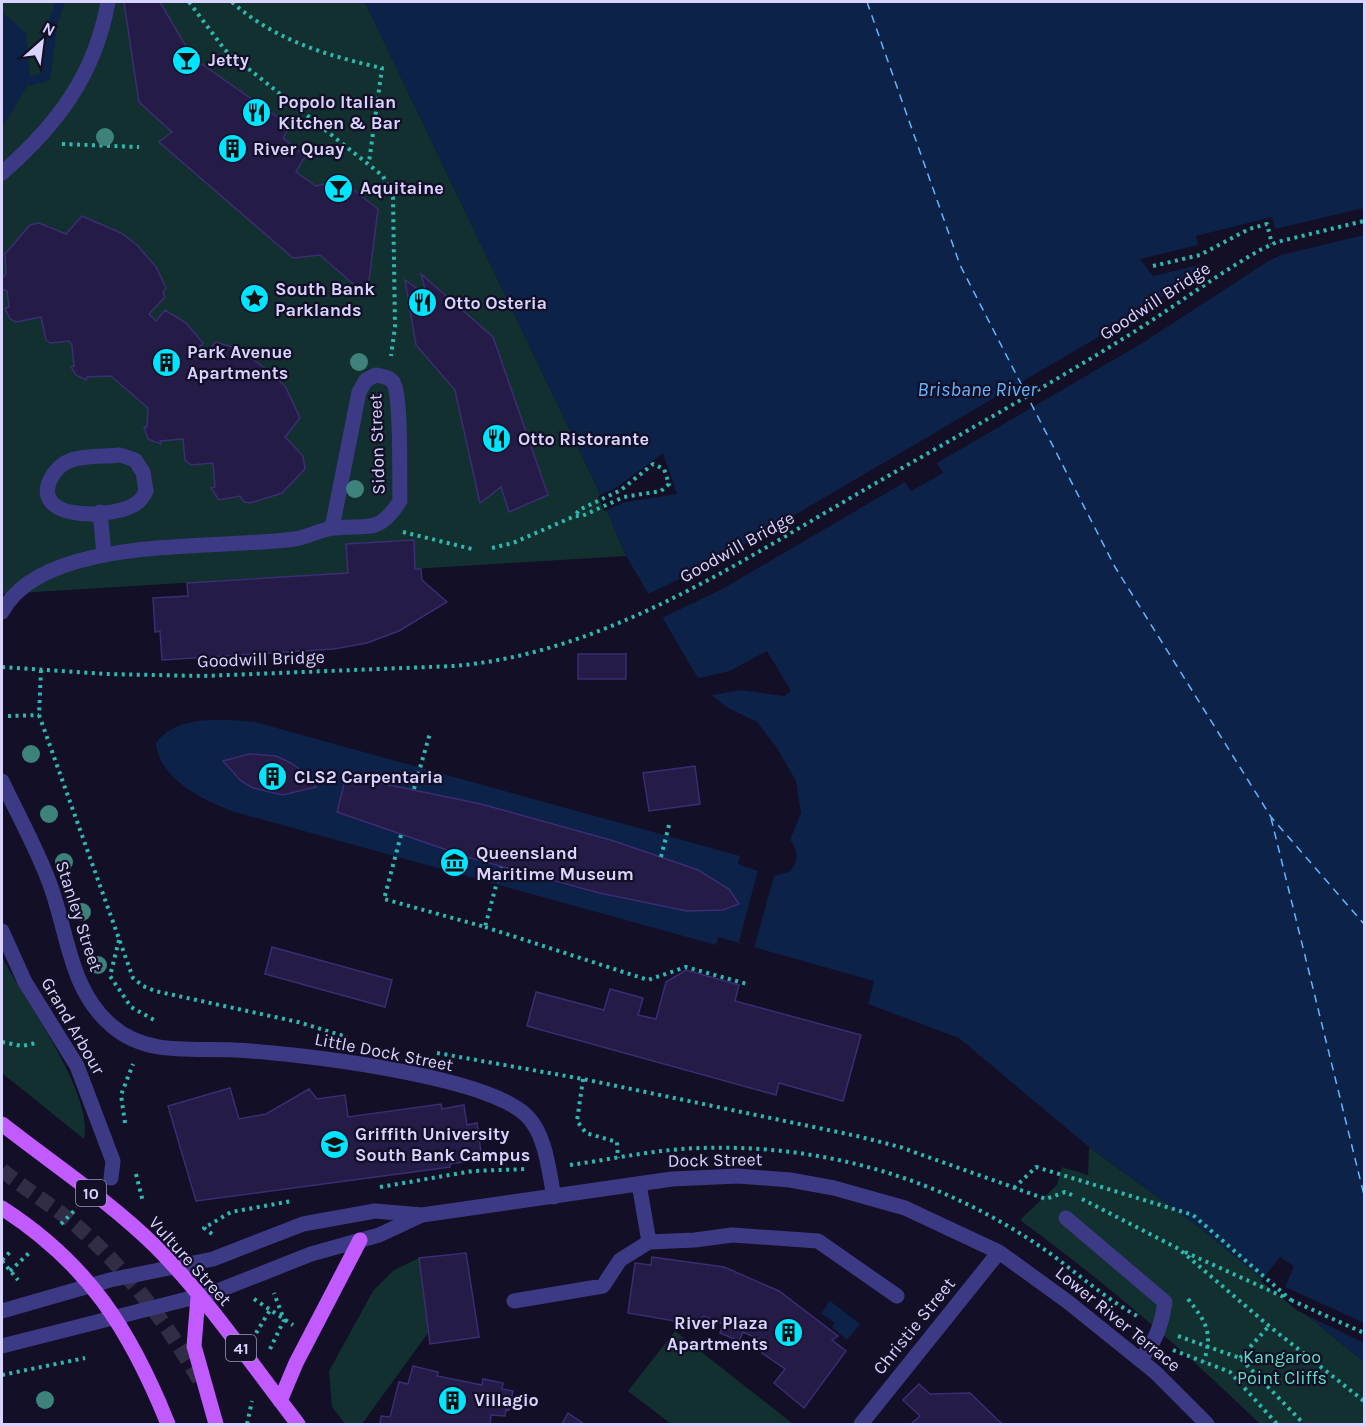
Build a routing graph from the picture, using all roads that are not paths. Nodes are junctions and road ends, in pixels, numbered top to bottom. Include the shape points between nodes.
1 (108, 2) edge
2 (2, 173) edge
3 (100, 512) junction
4 (332, 528) junction
5 (104, 554) junction
6 (2, 612) edge
7 (2, 781) edge
8 (2, 931) edge
9 (142, 1044) joint
10 (2, 1124) edge
11 (111, 1178) dead end
12 (639, 1184) junction
13 (554, 1197) junction
14 (2, 1208) edge
15 (422, 1215) junction
16 (1066, 1218) dead end
17 (360, 1240) junction
18 (649, 1242) junction
19 (999, 1252) junction
20 (174, 1268) junction
21 (91, 1285) junction
22 (897, 1296) dead end
23 (198, 1297) junction
24 (514, 1301) dead end
25 (2, 1311) edge
26 (115, 1317) junction
27 (2, 1346) edge
28 (1140, 1360) junction
29 (280, 1401) junction
30 (168, 1425) edge
31 (216, 1425) edge
32 (298, 1425) edge
33 (861, 1425) edge
34 (1207, 1425) edge

1 - 2 street via 102,36 80,83 36,143
3 - 3 street via 75,515 59,509 50,500 47,487 54,472 69,461 120,455 135,460 143,472 146,491 138,503 126,509
3 - 5 street
4 - 4 street, Sidon Street via 359,392 366,380 376,375 388,378 394,383 397,400 400,501 376,526
4 - 5 street via 296,539
5 - 6 street via 37,575
7 - 9 street, Stanley Street via 49,880 82,986 112,1027
8 - 11 street, Grand Arbour via 25,982 77,1066 113,1161
9 - 13 street, Little Dock Street via 335,1061 481,1092 528,1117 537,1131
10 - 20 main road, Vulture Street / 10 via 132,1226
12 - 13 street, Dock Street
12 - 18 street
12 - 19 street, Dock Street via 738,1176 834,1188 905,1208
13 - 15 street, Dock Street
14 - 21 main road via 56,1247
15 - 17 street, Dock Street
15 - 20 street, Dock Street via 375,1211 318,1221 276,1233 213,1259
16 - 28 street via 1165,1302 1161,1329
17 - 23 street, Dock Street via 311,1254
17 - 29 main road
18 - 22 street via 732,1235 818,1241
18 - 24 street via 620,1260 603,1286
19 - 28 street, Lower River Terrace
19 - 33 street, Christie Street
20 - 21 street, Dock Street
20 - 23 main road, Vulture Street / 10
21 - 25 street, Dock Street
21 - 26 main road
23 - 26 street, Dock Street
23 - 29 main road, Vulture Street / 41
23 - 31 main road via 195,1356
26 - 27 street, Dock Street
26 - 30 main road via 142,1362
28 - 34 street, Lower River Terrace via 1172,1386
29 - 32 main road, Vulture Street / 41

